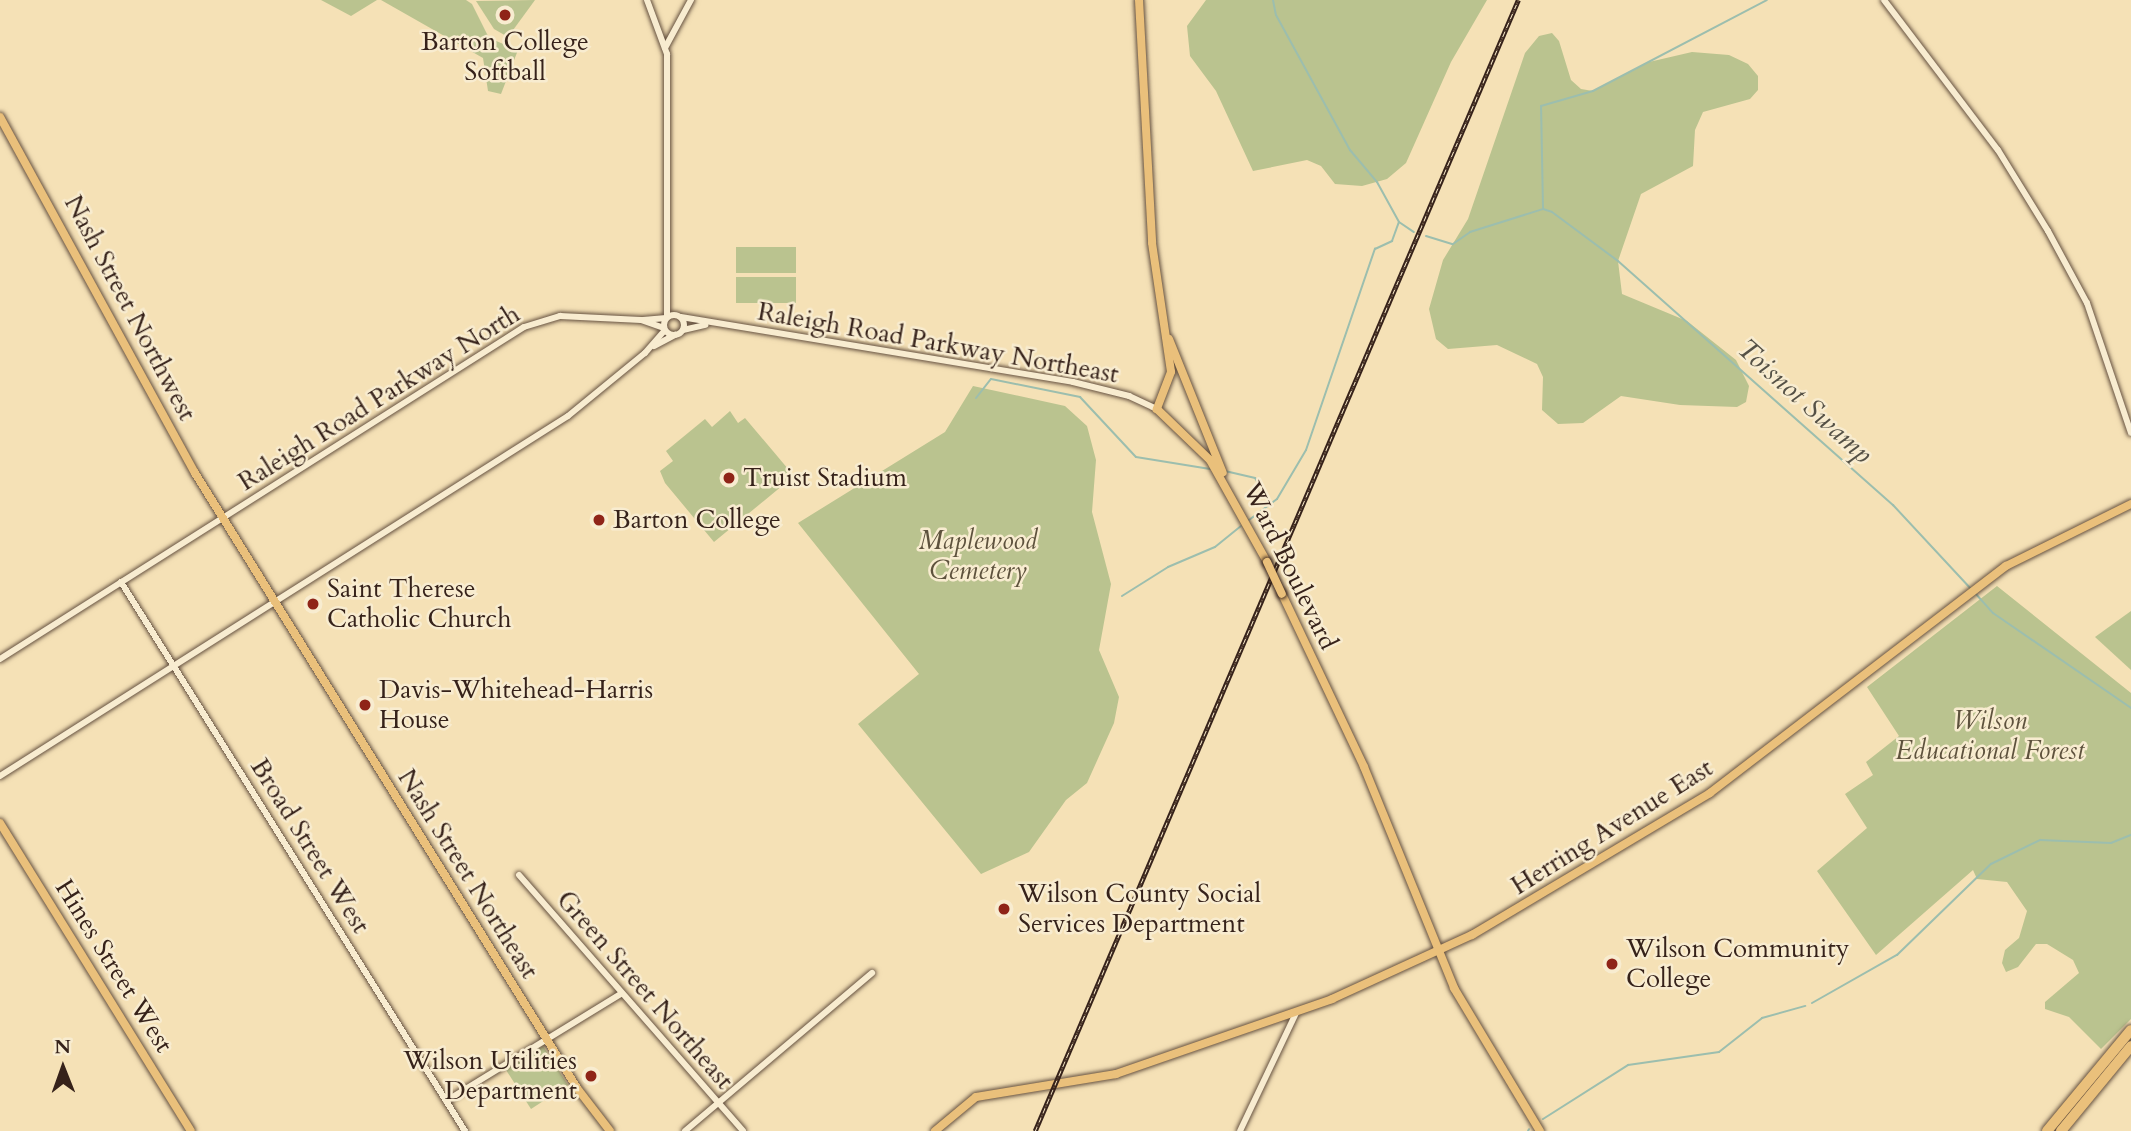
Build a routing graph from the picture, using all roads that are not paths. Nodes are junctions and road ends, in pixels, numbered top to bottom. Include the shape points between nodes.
1 (647, 0) edge
2 (691, 0) edge
3 (1139, 0) edge
4 (1884, 0) edge
5 (665, 48) junction
6 (0, 117) edge
7 (669, 299) junction
8 (680, 316) junction
9 (1161, 316) junction
10 (666, 317) junction
11 (641, 320) junction
12 (709, 324) junction
13 (664, 329) junction
14 (683, 330) junction
15 (674, 335) junction
16 (649, 349) junction
17 (1157, 409) junction
18 (2131, 433) edge
19 (1228, 485) junction
20 (2131, 505) edge
21 (223, 518) junction
22 (121, 582) junction
23 (273, 600) junction
24 (0, 659) edge
25 (174, 664) junction
26 (0, 776) edge
27 (0, 823) edge
28 (519, 875) dead end
29 (1439, 952) junction
30 (872, 973) dead end
31 (622, 993) junction
32 (1297, 1012) junction
33 (2131, 1030) edge
34 (547, 1039) junction
35 (2131, 1046) edge
36 (446, 1101) junction
37 (718, 1103) junction
38 (191, 1131) edge
39 (465, 1131) edge
40 (610, 1131) edge
41 (685, 1131) edge
42 (743, 1131) edge
43 (935, 1131) edge
44 (1240, 1131) edge
45 (1540, 1131) edge
46 (2047, 1131) edge
47 (2061, 1131) edge

1 - 5 street
2 - 5 street
3 - 9 main road via 1151,232
4 - 18 street via 1998,150 2048,231 2087,303
5 - 7 street
6 - 21 main road, Nash Street Northwest
7 - 8 street
7 - 10 street
8 - 10 street, Raleigh Road Parkway North
8 - 12 street, Raleigh Road Parkway Northeast
8 - 14 street
9 - 17 main road via 1171,372
9 - 19 main road
10 - 11 street, Raleigh Road Parkway North
10 - 13 street
11 - 13 street, Raleigh Road Parkway North
11 - 21 street, Raleigh Road Parkway North via 560,316 534,322
12 - 14 street, Raleigh Road Parkway Northeast
12 - 17 street, Raleigh Road Parkway Northeast via 834,339 1073,382 1129,396
13 - 15 street, Raleigh Road Parkway North
13 - 16 street
14 - 15 street, Raleigh Road Parkway Northeast
15 - 16 street, Raleigh Road Parkway Northeast
16 - 23 street via 568,416
17 - 19 main road, Ward Boulevard via 1190,437
19 - 29 main road, Ward Boulevard, bridge via 1364,767
20 - 29 main road, Herring Avenue East via 2045,544 1987,579 1710,793
21 - 22 street, Raleigh Road Parkway North
21 - 23 main road, Nash Street Northwest
22 - 24 street, Raleigh Road Parkway North
22 - 25 street, Broad Street West
23 - 25 street
23 - 34 main road, Nash Street Northeast
25 - 26 street
25 - 36 street, Broad Street West
27 - 38 main road, Hines Street West
28 - 31 street, Green Street Northeast
29 - 32 main road, Herring Avenue East
29 - 45 main road, Ward Boulevard via 1475,1030
30 - 37 street
31 - 34 street
31 - 37 street, Green Street Northeast
32 - 43 main road, Herring Avenue East via 1116,1074 976,1097
32 - 44 street
33 - 46 highway
34 - 36 street
34 - 40 main road, Nash Street Northeast
35 - 47 highway
36 - 39 street, Broad Street West
37 - 41 street
37 - 42 street, Green Street Northeast

